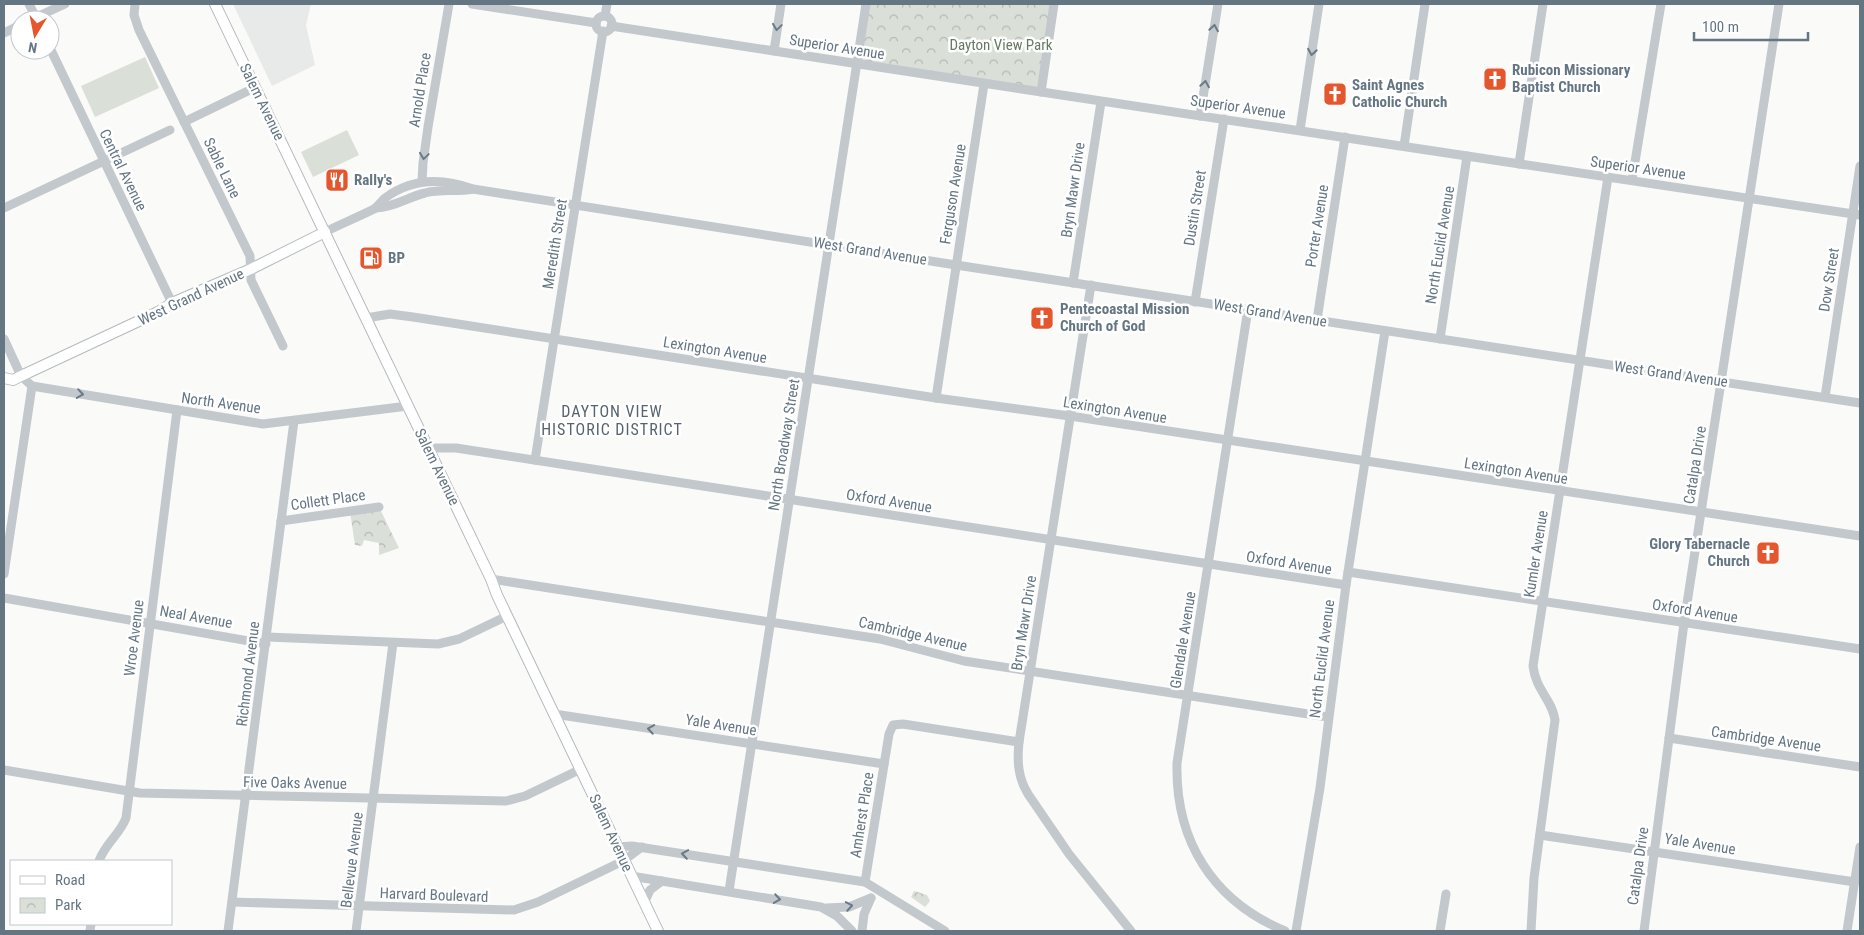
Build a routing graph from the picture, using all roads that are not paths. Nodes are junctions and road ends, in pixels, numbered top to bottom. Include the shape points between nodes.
1 (65, 4) edge
2 (135, 4) edge
3 (215, 4) edge
4 (449, 4) edge
5 (472, 4) edge
6 (607, 4) edge
7 (781, 4) edge
8 (866, 4) edge
9 (1054, 4) edge
10 (1218, 4) edge
11 (1319, 4) edge
12 (1425, 4) edge
13 (1543, 4) edge
14 (1661, 4) edge
15 (1779, 4) edge
16 (53, 10) edge
17 (605, 16) junction
18 (596, 22) junction
19 (611, 26) junction
20 (603, 31) junction
21 (774, 51) junction
22 (56, 60) edge
23 (856, 63) junction
24 (984, 84) junction
25 (256, 88) junction
26 (1041, 92) junction
27 (1101, 102) junction
28 (1200, 116) junction
29 (1224, 119) junction
30 (184, 122) junction
31 (170, 130) dead end
32 (1300, 130) junction
33 (1344, 137) junction
34 (1404, 146) junction
35 (1467, 156) junction
36 (104, 160) junction
37 (1519, 164) junction
38 (1860, 166) edge
39 (1608, 177) junction
40 (1632, 180) junction
41 (422, 181) junction
42 (473, 189) junction
43 (1749, 198) junction
44 (575, 205) junction
45 (4, 208) edge
46 (376, 208) junction
47 (1856, 215) edge
48 (325, 232) junction
49 (829, 245) junction
50 (956, 265) junction
51 (251, 269) junction
52 (1073, 283) junction
53 (1091, 286) junction
54 (1195, 302) junction
55 (172, 303) junction
56 (1248, 310) junction
57 (366, 318) junction
58 (1317, 320) junction
59 (1385, 331) junction
60 (4, 339) edge
61 (554, 339) junction
62 (1440, 339) junction
63 (283, 346) dead end
64 (1580, 360) junction
65 (21, 376) junction
66 (4, 378) edge
67 (808, 378) junction
68 (1722, 382) junction
69 (32, 386) junction
70 (1825, 397) junction
71 (936, 398) junction
72 (1860, 403) edge
73 (408, 406) junction
74 (177, 410) junction
75 (1070, 416) junction
76 (294, 421) junction
77 (1228, 440) junction
78 (428, 448) junction
79 (535, 460) junction
80 (1364, 462) junction
81 (1559, 491) junction
82 (790, 499) junction
83 (379, 506) dead end
84 (1701, 512) junction
85 (282, 521) junction
86 (1860, 536) edge
87 (1051, 540) junction
88 (1208, 564) junction
89 (1348, 572) junction
90 (4, 574) edge
91 (491, 579) junction
92 (1346, 585) junction
93 (4, 598) edge
94 (1543, 602) junction
95 (507, 616) junction
96 (770, 622) junction
97 (150, 623) junction
98 (1684, 623) junction
99 (266, 640) junction
100 (393, 643) junction
101 (1860, 649) edge
102 (1030, 671) junction
103 (1188, 695) junction
104 (554, 714) junction
105 (1328, 716) junction
106 (1668, 738) junction
107 (1019, 742) junction
108 (751, 744) junction
109 (884, 764) junction
110 (1860, 767) edge
111 (4, 770) edge
112 (581, 770) junction
113 (129, 791) junction
114 (247, 795) junction
115 (374, 798) junction
116 (1540, 835) junction
117 (617, 847) junction
118 (642, 847) junction
119 (1860, 847) edge
120 (1654, 851) junction
121 (99, 860) edge
122 (624, 861) junction
123 (733, 862) junction
124 (631, 876) junction
125 (662, 881) junction
126 (865, 882) junction
127 (1855, 882) junction
128 (878, 890) junction
129 (728, 891) junction
130 (1446, 894) dead end
131 (871, 898) junction
132 (232, 902) junction
133 (644, 903) junction
134 (360, 906) junction
135 (826, 908) junction
136 (228, 931) edge
137 (356, 931) edge
138 (658, 931) edge
139 (852, 931) edge
140 (862, 931) edge
141 (945, 931) edge
142 (1131, 931) edge
143 (1284, 931) edge
144 (1296, 931) edge
145 (1440, 931) edge
146 (1531, 931) edge
147 (1644, 931) edge
148 (1847, 931) edge

1 - 16 street
2 - 30 street, Sable Lane via 134,15 139,30
3 - 25 main road, Salem Avenue
4 -> 41 street, Arnold Place
5 - 18 street
6 - 17 street
7 -> 21 street
8 - 23 street, North Broadway Street
9 - 26 street
28 -> 10 street
11 -> 32 street
12 - 34 street
13 - 37 street
14 - 40 street
15 - 43 street, Catalpa Drive
17 - 18 street
17 - 19 street via 610,19
18 - 20 street
19 - 20 street
19 - 21 street, Superior Avenue
20 - 44 street, Meredith Street
21 - 23 street, Superior Avenue
22 - 36 street, Central Avenue
23 - 24 street, Superior Avenue
23 - 49 street, North Broadway Street
24 - 26 street, Superior Avenue
24 - 50 street, Ferguson Avenue
25 - 30 street
25 - 48 main road, Salem Avenue
26 - 27 street, Superior Avenue
27 - 28 street, Superior Avenue
27 - 52 street, Bryn Mawr Drive
28 - 29 street, Superior Avenue
29 - 32 street, Superior Avenue
29 - 54 street, Dustin Street
30 - 51 street, Sable Lane via 250,256
31 - 36 street
32 - 33 street, Superior Avenue
33 - 34 street, Superior Avenue
33 - 58 street, Porter Avenue
34 - 35 street, Superior Avenue
35 - 37 street, Superior Avenue
35 - 62 street, North Euclid Avenue
36 - 45 street
36 - 55 street, Central Avenue
37 - 39 street, Superior Avenue
38 - 47 street, Dow Street
39 - 40 street, Superior Avenue
39 - 64 street, Kumler Avenue
40 - 43 street, Superior Avenue
41 - 42 street, West Grand Avenue via 456,183
41 - 46 street, West Grand Avenue via 386,198
42 - 44 street, West Grand Avenue
42 - 46 street, West Grand Avenue via 424,193
43 - 47 street, Superior Avenue
43 - 68 street, Catalpa Drive
44 - 49 street, West Grand Avenue
44 - 61 street, Meredith Street
46 - 48 street, West Grand Avenue
47 - 70 street, Dow Street
48 - 51 main road, West Grand Avenue
48 - 57 main road, Salem Avenue
49 - 50 street, West Grand Avenue
49 - 67 street, North Broadway Street
50 - 52 street, West Grand Avenue
50 - 71 street, Ferguson Avenue
51 - 55 main road, West Grand Avenue
51 - 63 street, Sable Lane via 251,280
52 - 53 street, West Grand Avenue
53 - 54 street, West Grand Avenue
53 - 75 street, Bryn Mawr Drive
54 - 56 street, West Grand Avenue
55 - 65 main road, West Grand Avenue
56 - 58 street, West Grand Avenue
56 - 77 street, Glendale Avenue
57 - 61 street, Lexington Avenue via 390,314
57 - 73 main road, Salem Avenue
58 - 59 street, West Grand Avenue
59 - 62 street, West Grand Avenue
59 - 80 street, North Euclid Avenue
60 - 65 street
61 - 67 street, Lexington Avenue
61 - 79 street, Meredith Street
62 - 64 street, West Grand Avenue
64 - 68 street, West Grand Avenue
64 - 81 street, Kumler Avenue
65 - 66 main road, West Grand Avenue via 13,380
65 - 69 street
67 - 71 street, Lexington Avenue
67 - 82 street, North Broadway Street
68 - 70 street, West Grand Avenue
68 - 84 street, Catalpa Drive
69 -> 74 street, North Avenue
69 - 90 street
70 - 72 street, West Grand Avenue
71 - 75 street, Lexington Avenue
73 - 76 street, North Avenue
73 - 78 main road, Salem Avenue
74 - 76 street, North Avenue via 256,423
74 - 97 street, Wroe Avenue
75 - 77 street, Lexington Avenue
75 - 87 street, Bryn Mawr Drive
76 - 85 street, Richmond Avenue
77 - 80 street, Lexington Avenue
77 - 88 street, Glendale Avenue
78 - 79 street, Oxford Avenue via 456,448
78 - 91 main road, Salem Avenue
79 - 82 street, Oxford Avenue
80 - 81 street, Lexington Avenue
80 - 89 street, North Euclid Avenue
81 - 84 street, Lexington Avenue
81 - 94 street, Kumler Avenue
82 - 87 street, Oxford Avenue
82 - 96 street, North Broadway Street
83 - 85 street, Collett Place
84 - 86 street, Lexington Avenue
84 - 98 street, Catalpa Drive
85 - 99 street, Richmond Avenue
87 - 88 street, Oxford Avenue
87 - 102 street, Bryn Mawr Drive
88 - 92 street, Oxford Avenue
88 - 103 street, Glendale Avenue
89 - 92 street, North Euclid Avenue
89 - 94 street, Oxford Avenue
91 - 95 main road, Salem Avenue
91 - 96 street, Cambridge Avenue
92 - 105 street, North Euclid Avenue
93 - 97 street, Neal Avenue
94 - 98 street, Oxford Avenue
94 - 116 street, Kumler Avenue via 1533,666 1537,684 1551,706 1555,720
95 - 100 street, Neal Avenue via 445,643
95 - 104 main road, Salem Avenue
96 - 102 street, Cambridge Avenue via 880,639 944,657
96 - 108 street, North Broadway Street
97 - 99 street, Neal Avenue
97 - 113 street, Wroe Avenue
98 - 101 street, Oxford Avenue
98 - 106 street, Catalpa Drive
99 - 100 street, Neal Avenue
99 - 114 street, Richmond Avenue
100 - 115 street, Bellevue Avenue
102 - 103 street, Cambridge Avenue
102 - 107 street, Bryn Mawr Drive
103 - 105 street, Cambridge Avenue
103 - 143 street, Glendale Avenue via 1176,787 1190,842 1208,874 1227,895 1257,918
108 -> 104 street, Yale Avenue
104 - 112 main road, Salem Avenue
105 - 144 street, North Euclid Avenue via 1320,788
106 - 110 street, Cambridge Avenue
106 - 120 street, Catalpa Drive
107 - 109 street, Amherst Place via 900,724 894,725 890,731
107 - 142 street, Bryn Mawr Drive via 1019,766 1025,790 1069,854
108 - 109 street, Yale Avenue
108 - 123 street, North Broadway Street
109 - 126 street, Amherst Place
111 - 113 street, Five Oaks Avenue
112 - 115 street, Five Oaks Avenue via 525,796 506,801
112 - 117 main road, Salem Avenue
113 - 114 street, Five Oaks Avenue
113 - 121 street, Wroe Avenue via 123,825
114 - 115 street, Five Oaks Avenue
114 - 132 street, Richmond Avenue
115 - 134 street, Bellevue Avenue
116 - 120 street, Yale Avenue
116 - 146 street, Kumler Avenue
117 - 118 street
117 - 122 main road, Salem Avenue
118 - 122 street, Harvard Boulevard
123 -> 118 street
119 - 127 street
120 - 127 street, Yale Avenue
120 - 147 street, Catalpa Drive
122 - 124 main road, Salem Avenue
122 - 134 street, Harvard Boulevard via 514,910
123 - 126 street
123 - 129 street, North Broadway Street
124 - 125 street
124 - 133 main road, Salem Avenue
125 - 129 street
125 - 133 street via 650,890
126 - 128 street
127 - 148 street
128 - 131 street
128 - 141 street
129 -> 135 street
130 - 145 street
135 -> 131 street via 849,906
131 - 140 street via 864,914
132 - 134 street, Harvard Boulevard
132 - 136 street, Richmond Avenue
133 - 138 main road, Salem Avenue
134 - 137 street, Bellevue Avenue
135 - 139 street

